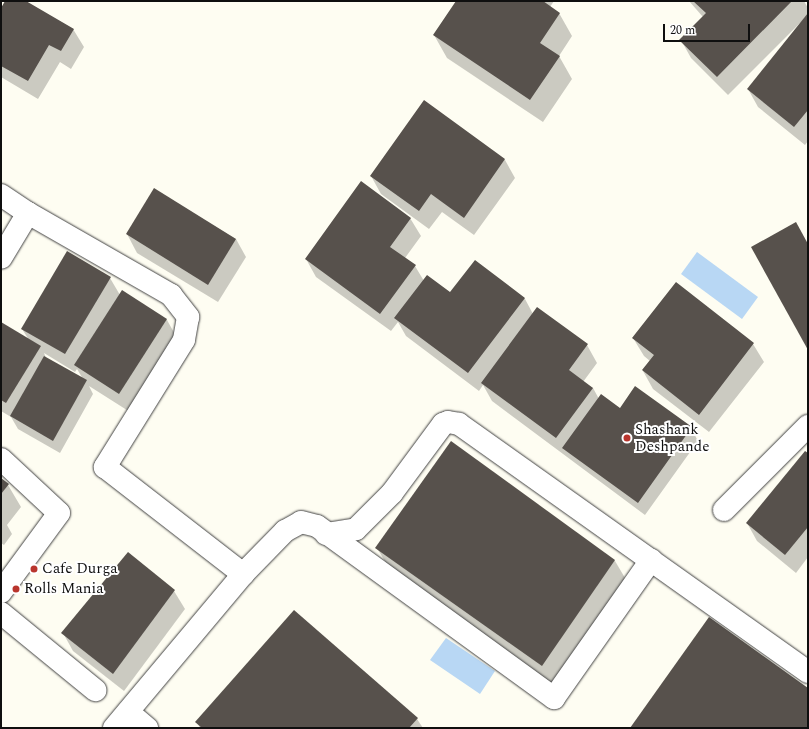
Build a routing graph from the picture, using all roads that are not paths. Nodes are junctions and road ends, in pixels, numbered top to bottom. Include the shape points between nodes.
1 (1, 195) edge
2 (28, 213) junction
3 (1, 258) edge
4 (808, 426) edge
5 (1, 459) edge
6 (724, 510) dead end
7 (326, 534) junction
8 (651, 560) junction
9 (243, 574) junction
10 (1, 592) edge
11 (1, 613) edge
12 (808, 672) edge
13 (95, 690) dead end
14 (128, 712) junction
15 (114, 728) edge
16 (147, 728) edge

1 - 2 street
2 - 3 street
2 - 9 street via 172,295 188,317 184,340 105,467
4 - 6 street
5 - 10 street via 59,513
7 - 8 street via 356,529 392,494 427,445 448,422 459,424
7 - 8 street via 554,698
7 - 9 street via 317,526 301,522 285,531
8 - 12 street
9 - 14 street
11 - 13 street
14 - 15 street
14 - 16 street

